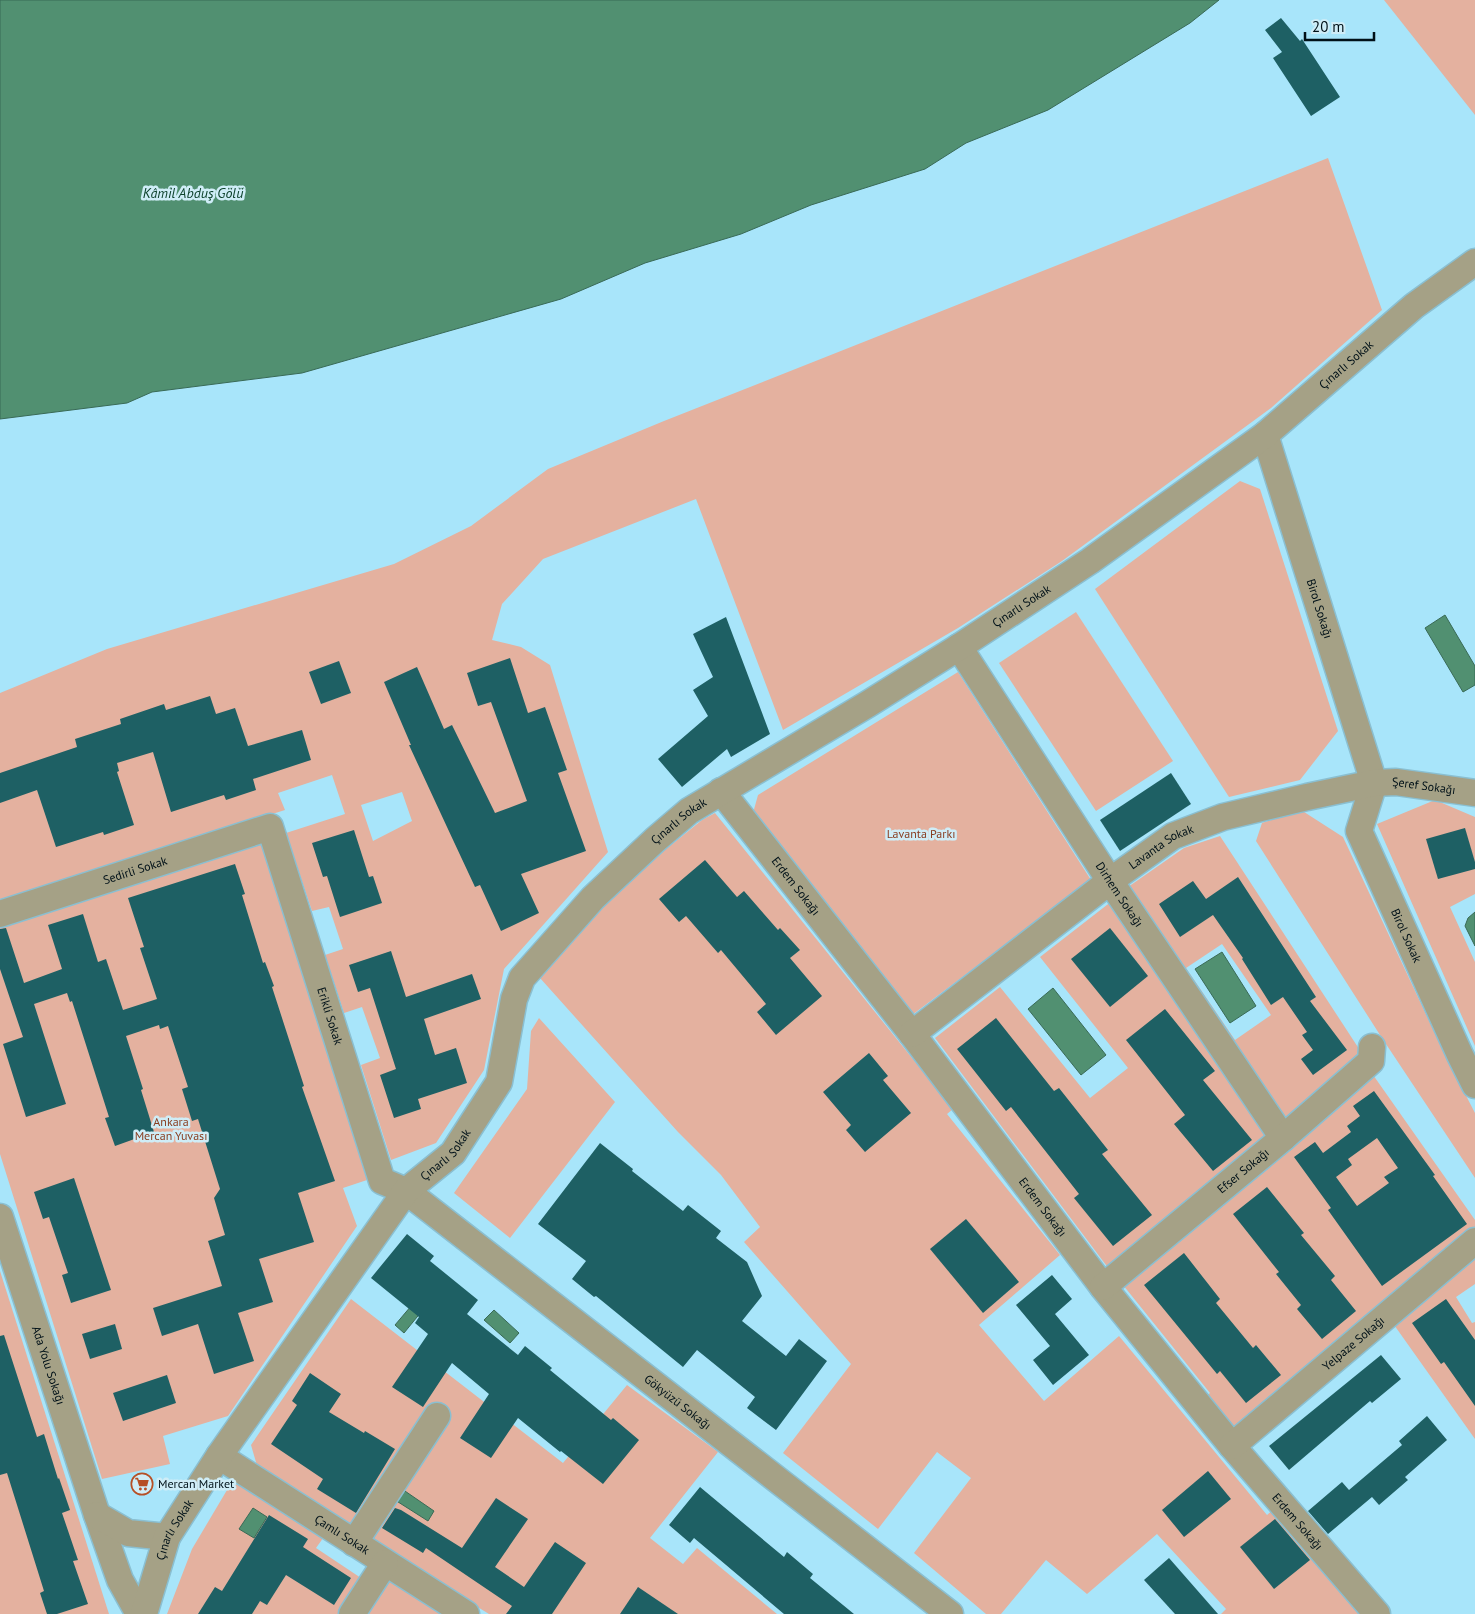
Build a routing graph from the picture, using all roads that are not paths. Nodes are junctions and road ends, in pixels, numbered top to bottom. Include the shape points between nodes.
1 (1475, 262) edge
2 (1266, 435) junction
3 (959, 647) junction
4 (1374, 783) junction
5 (721, 791) junction
6 (1475, 793) edge
7 (270, 827) joint
8 (1110, 881) junction
9 (0, 914) edge
10 (912, 1034) junction
11 (1372, 1046) dead end
12 (1475, 1085) edge
13 (1283, 1138) junction
14 (406, 1191) junction
15 (0, 1217) edge
16 (1475, 1241) edge
17 (1102, 1287) junction
18 (437, 1416) dead end
19 (1232, 1446) junction
20 (219, 1456) junction
21 (97, 1515) junction
22 (167, 1537) junction
23 (354, 1543) junction
24 (385, 1563) junction
25 (140, 1614) edge
26 (144, 1614) edge
27 (352, 1614) edge
28 (466, 1614) edge
29 (950, 1614) edge
30 (1377, 1614) edge

1 - 2 street, Çınarlı Sokak via 1414,306
2 - 3 street, Çınarlı Sokak via 1090,561
2 - 4 street, Birol Sokağı
3 - 5 street, Çınarlı Sokak
3 - 8 street, Dirhem Sokağı
4 - 6 street, Şeref Sokağı via 1396,782
4 - 8 street, Lavanta Sokak via 1222,817 1173,836
4 - 12 street, Birol Sokak via 1359,830
5 - 10 street, Erdem Sokağı
5 - 14 street, Çınarlı Sokak via 689,811 600,891 522,978 514,999 499,1082 453,1153
7 - 9 street, Sedirli Sokak
7 - 14 street, Erikli Sokak via 382,1181
8 - 10 street, Lavanta Sokak
8 - 13 street, Dirhem Sokağı
10 - 17 street, Erdem Sokağı
11 - 13 street, Efser Sokağı via 1371,1061
13 - 17 street, Efser Sokağı
14 - 20 street, Çınarlı Sokak
14 - 29 street, Gökyüzü Sokağı
15 - 21 street, Ada Yolu Sokağı
16 - 19 street, Yelpaze Sokağı
17 - 19 street, Erdem Sokağı
18 - 23 street
19 - 30 street, Erdem Sokağı
20 - 22 street, Çınarlı Sokak
20 - 23 street, Çamlı Sokak
21 - 22 street via 128,1532
21 - 25 street, Ada Yolu Sokağı via 120,1580
22 - 26 street, Çınarlı Sokak
23 - 24 street, Çamlı Sokak
24 - 27 street
24 - 28 street, Çamlı Sokak

